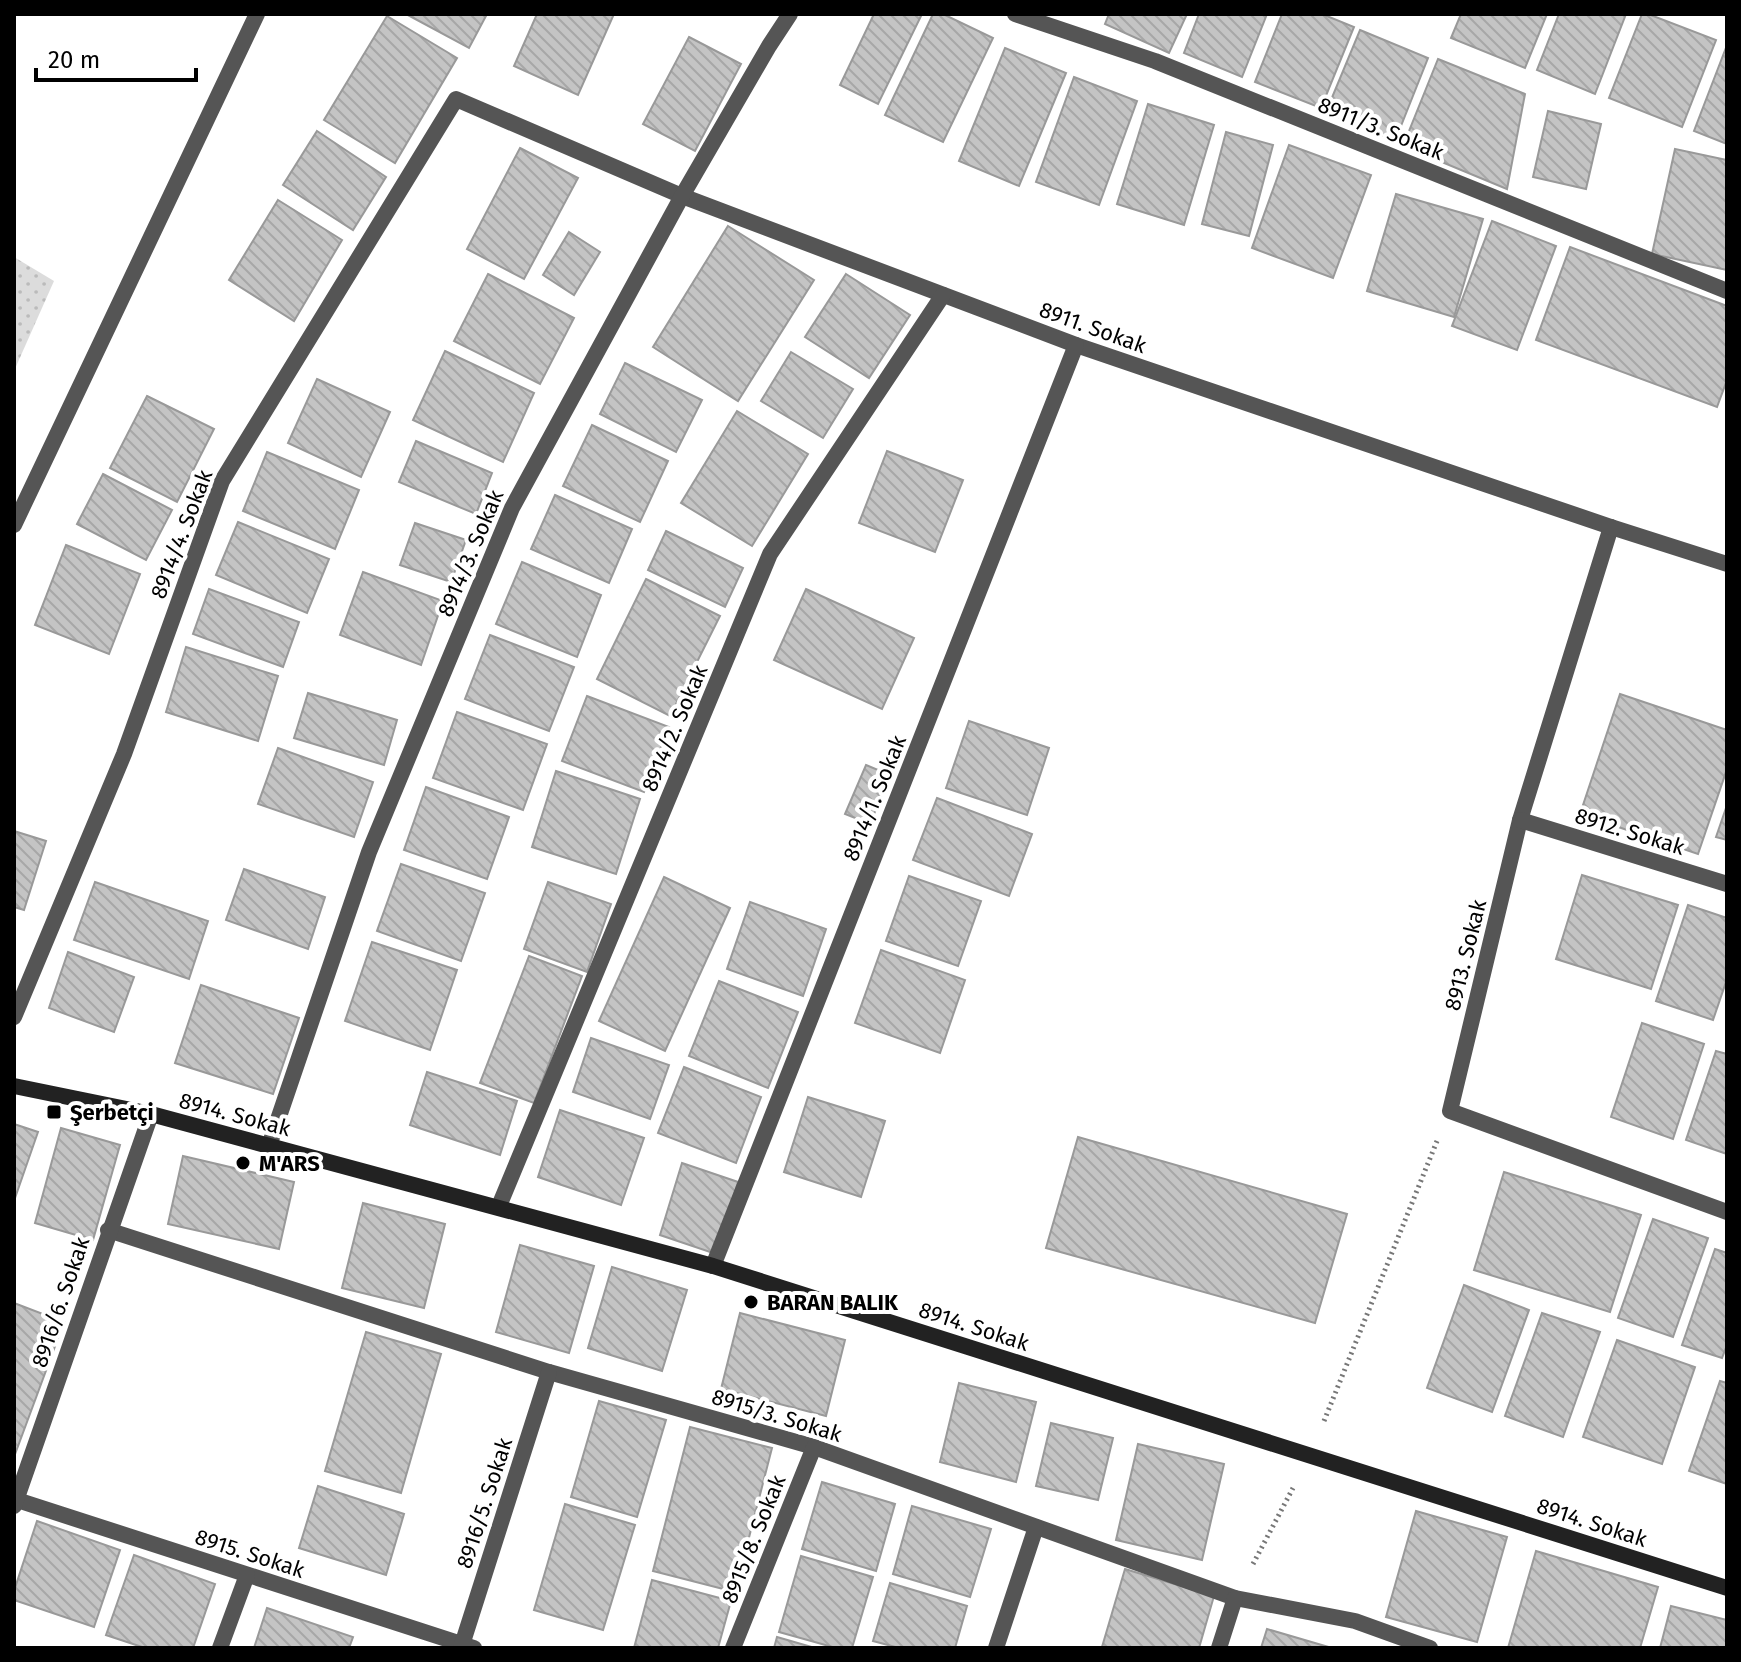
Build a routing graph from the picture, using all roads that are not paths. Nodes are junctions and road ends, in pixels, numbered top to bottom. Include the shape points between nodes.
1 (257, 14) edge
2 (790, 14) edge
3 (1015, 14) edge
4 (456, 99) joint
5 (682, 196) junction
6 (1727, 291) edge
7 (943, 295) junction
8 (1076, 345) junction
9 (14, 525) edge
10 (1611, 527) junction
11 (1727, 564) edge
12 (1520, 820) junction
13 (1727, 884) edge
14 (14, 1017) edge
15 (14, 1086) edge
16 (151, 1114) junction
17 (269, 1146) junction
18 (499, 1206) junction
19 (1727, 1212) edge
20 (108, 1230) junction
21 (713, 1266) junction
22 (549, 1372) junction
23 (814, 1447) junction
24 (15, 1502) edge
25 (1036, 1527) junction
26 (247, 1575) junction
27 (1727, 1588) edge
28 (1235, 1598) junction
29 (466, 1647) edge
30 (220, 1648) edge
31 (733, 1648) edge
32 (996, 1648) edge
33 (1219, 1648) edge
34 (1430, 1648) edge

1 - 9 street
2 - 5 street, 8914/3. Sokak
3 - 6 street, 8911/3. Sokak via 1155,61
4 - 5 street, 8911. Sokak
4 - 14 street, 8914/4. Sokak via 222,481 124,754
5 - 7 street, 8911. Sokak
5 - 17 street, 8914/3. Sokak via 512,508 369,852
7 - 8 street, 8911. Sokak
7 - 18 street, 8914/2. Sokak via 770,554
8 - 10 street, 8911. Sokak
8 - 21 street, 8914/1. Sokak
10 - 11 street, 8911. Sokak
10 - 12 street, 8913. Sokak
12 - 13 street, 8912. Sokak
12 - 19 street, 8913. Sokak via 1450,1111
15 - 16 street, 8914. Sokak
16 - 17 street, 8914. Sokak
16 - 20 street, 8916/6. Sokak
17 - 18 street, 8914. Sokak
18 - 21 street, 8914. Sokak
20 - 22 street, 8915/3. Sokak
20 - 24 street, 8916/6. Sokak
21 - 27 street, 8914. Sokak
22 - 23 street, 8915/3. Sokak
22 - 29 street, 8916/5. Sokak
23 - 25 street, 8915/3. Sokak
23 - 31 street, 8915/8. Sokak
24 - 26 street, 8915. Sokak
25 - 28 street, 8915/3. Sokak
25 - 32 street
26 - 29 street, 8915. Sokak
26 - 30 street
28 - 33 street
28 - 34 street, 8915/3. Sokak via 1355,1621

